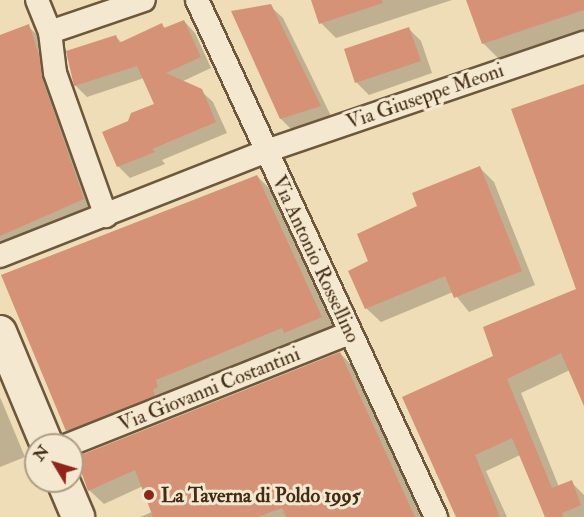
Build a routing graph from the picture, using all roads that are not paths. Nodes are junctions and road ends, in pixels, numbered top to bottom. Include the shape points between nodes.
1 (37, 0) edge
2 (144, 0) edge
3 (197, 0) edge
4 (50, 32) junction
5 (584, 43) edge
6 (266, 151) junction
7 (106, 216) junction
8 (0, 256) edge
9 (0, 332) edge
10 (350, 333) junction
11 (42, 433) edge
12 (84, 439) edge
13 (66, 493) edge
14 (72, 515) edge
15 (436, 517) edge

1 - 4 street
2 - 4 street
3 - 6 street, Via Antonio Rossellino
4 - 7 street via 55,73
5 - 6 street, Via Giuseppe Meoni
6 - 7 street, Via Giuseppe Meoni
6 - 10 street, Via Antonio Rossellino
7 - 8 street, Via Giuseppe Meoni
9 - 11 street
10 - 12 street, Via Giovanni Costantini
10 - 15 street, Via Antonio Rossellino
13 - 14 street

